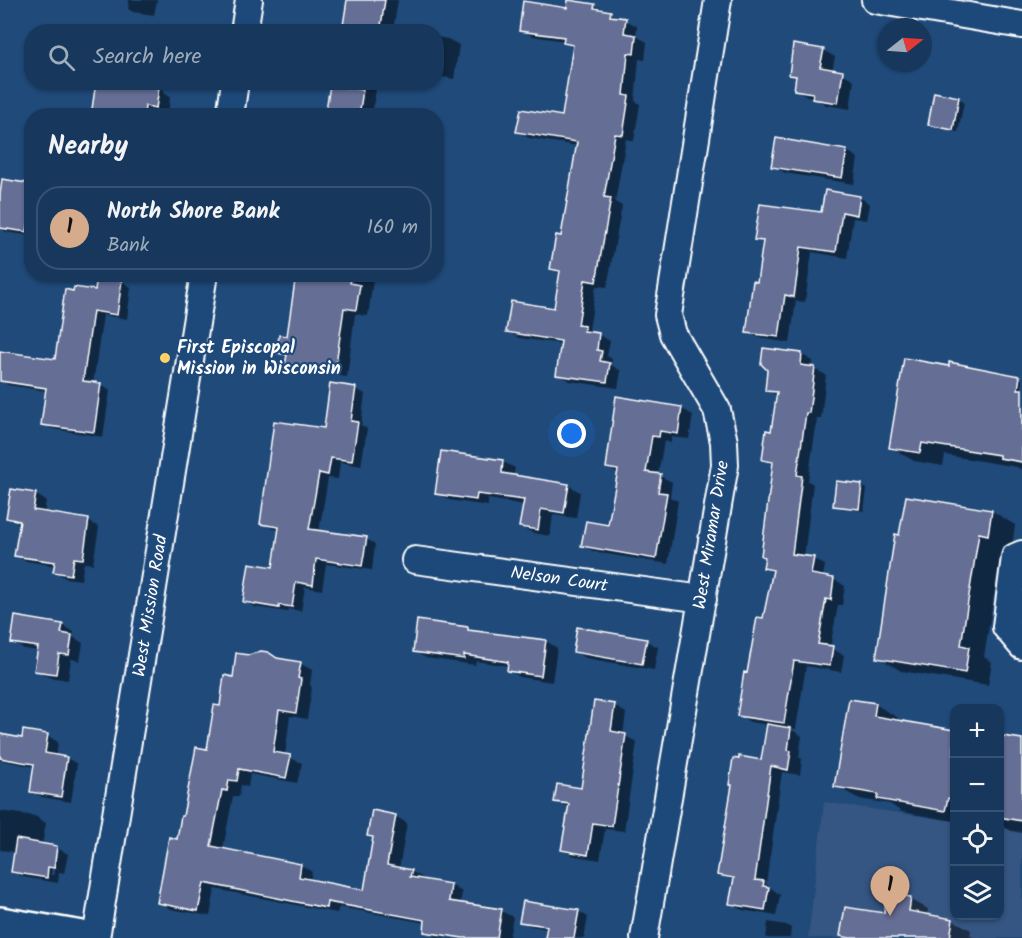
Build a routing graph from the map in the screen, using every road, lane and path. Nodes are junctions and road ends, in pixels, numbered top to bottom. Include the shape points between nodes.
1 (249, 0) edge
2 (718, 0) edge
3 (875, 0) edge
4 (245, 24) edge
5 (1022, 25) edge
6 (234, 90) edge
7 (231, 108) edge
8 (203, 282) edge
9 (1022, 554) edge
10 (415, 560) dead end
11 (703, 599) junction
12 (1022, 646) edge
13 (0, 924) edge
14 (81, 938) edge
15 (96, 938) edge
16 (644, 938) edge

1 - 4 street
2 - 11 street, West Miramar Drive via 668,315 673,334 717,410 724,442 725,465
3 - 5 street
6 - 7 street
8 - 15 street, West Mission Road
9 - 12 street via 1015,557 1006,627
10 - 11 street, Nelson Court
11 - 16 street, West Miramar Drive
13 - 14 main road

